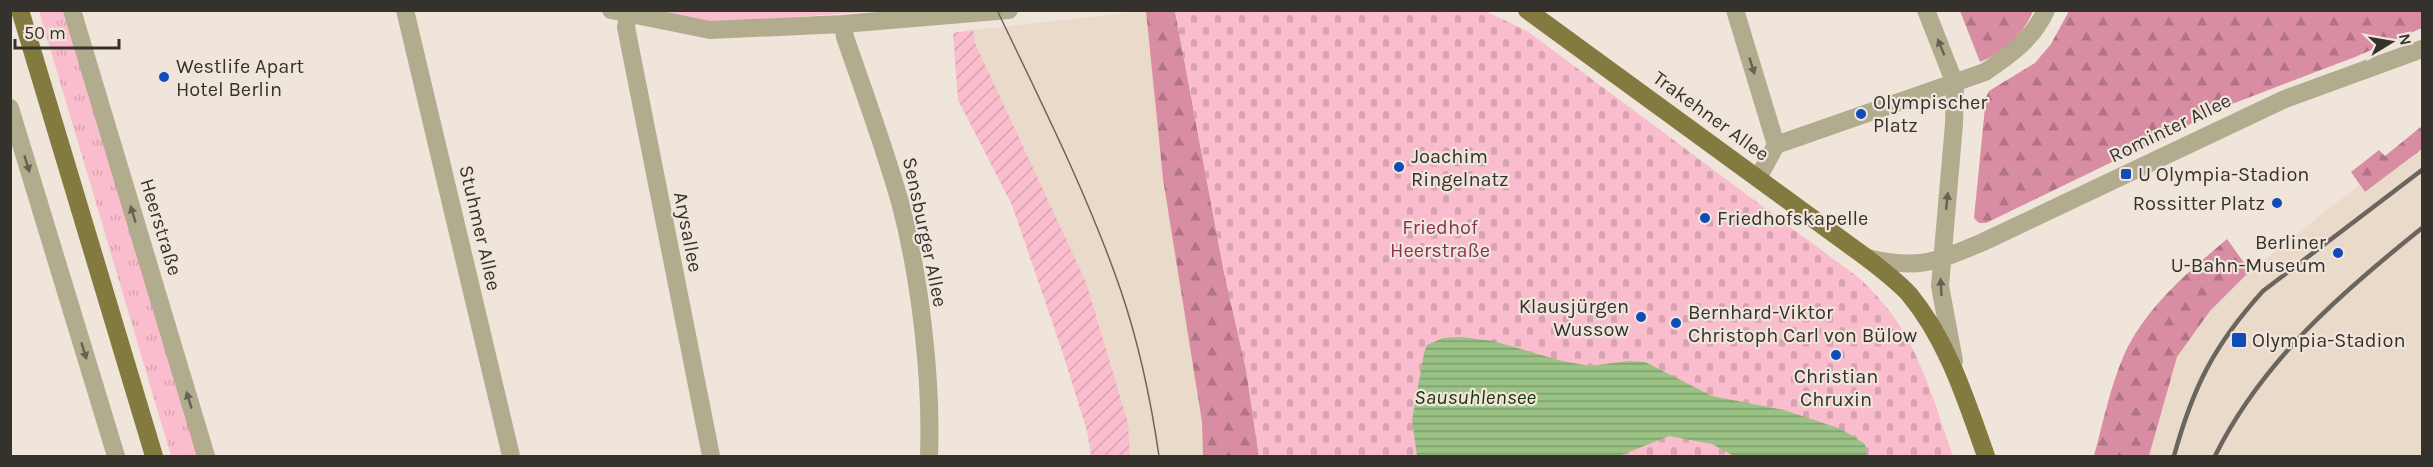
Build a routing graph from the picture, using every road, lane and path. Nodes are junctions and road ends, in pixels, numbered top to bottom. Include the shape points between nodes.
1 (20, 10) edge
2 (72, 10) edge
3 (405, 10) edge
4 (1009, 10) edge
5 (1527, 10) edge
6 (1735, 10) edge
7 (1926, 10) edge
8 (620, 13) edge
9 (2044, 13) edge
10 (843, 24) junction
11 (2422, 49) edge
12 (1955, 84) junction
13 (10, 108) edge
14 (1776, 145) junction
15 (1758, 178) junction
16 (1867, 258) junction
17 (1942, 259) junction
18 (1955, 369) junction
19 (116, 456) edge
20 (154, 456) edge
21 (206, 456) edge
22 (511, 456) edge
23 (711, 456) edge
24 (929, 456) edge
25 (1986, 456) edge

1 - 20 main road
21 -> 2 street, Heerstraße
3 - 22 street, Stuhmer Allee
4 - 10 street
5 - 15 main road, Trakehner Allee
6 -> 14 street
12 -> 7 street
8 - 10 street via 710,30
8 - 23 street, Arysallee via 626,27
9 - 12 street via 2037,27 2013,53 1985,72
10 - 24 street, Sensburger Allee via 900,204 911,255 926,368
11 - 17 street, Rominter Allee via 2296,94
12 - 14 street
17 -> 12 street
13 -> 19 street
14 - 15 street
15 - 16 main road, Trakehner Allee
16 - 17 street via 1917,265
16 - 18 main road, Trakehner Allee via 1908,294
18 -> 17 street via 1940,286
18 - 25 main road, Trakehner Allee

